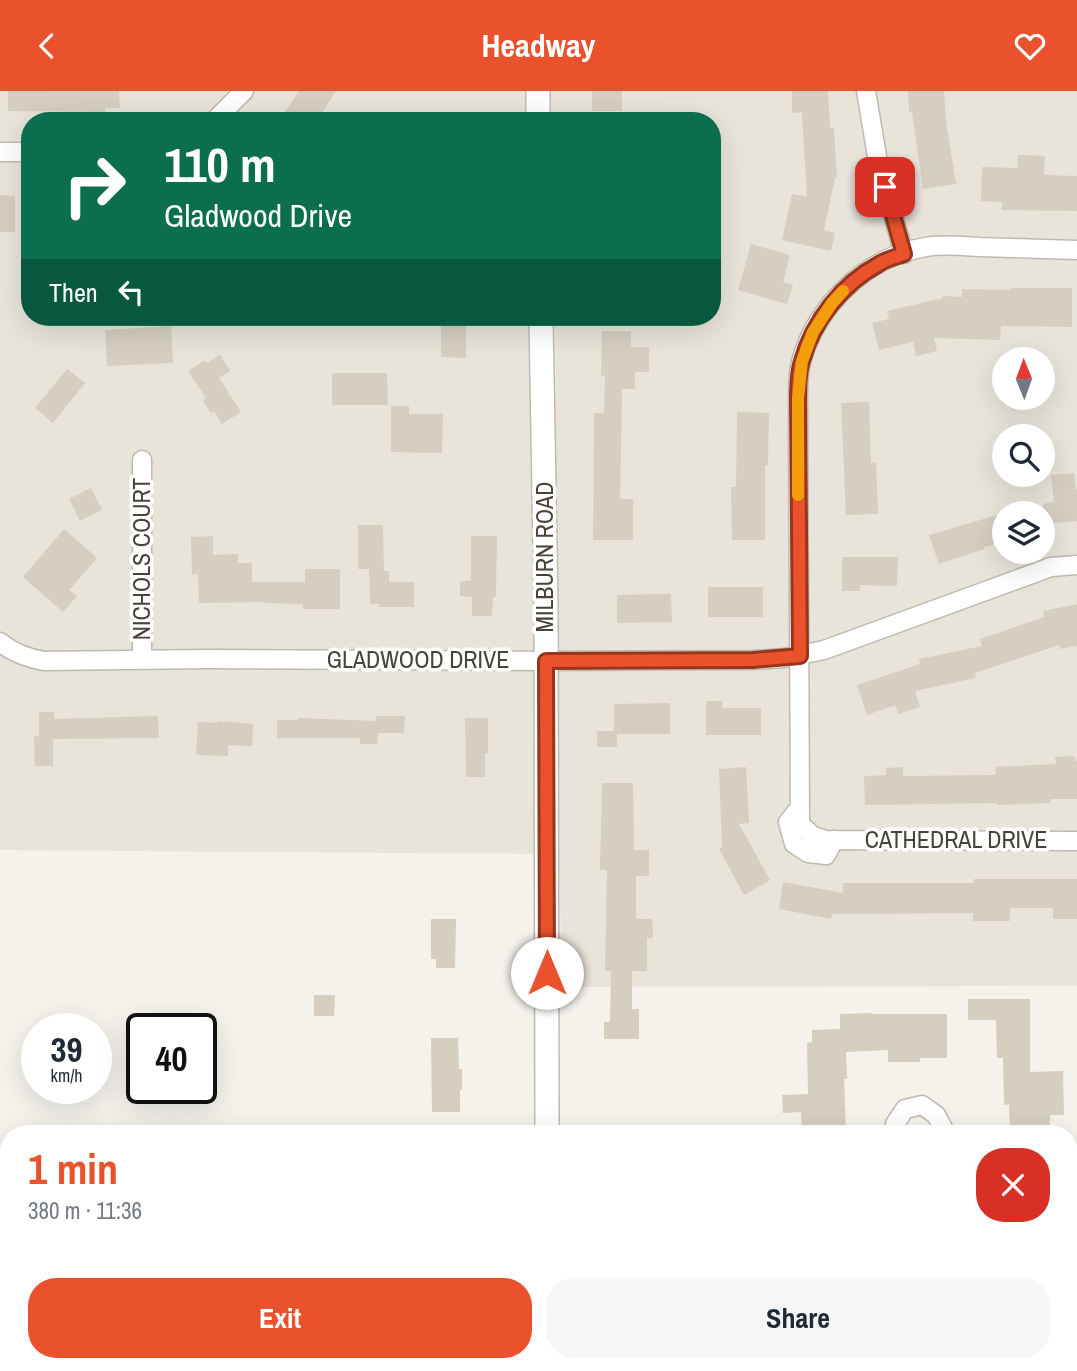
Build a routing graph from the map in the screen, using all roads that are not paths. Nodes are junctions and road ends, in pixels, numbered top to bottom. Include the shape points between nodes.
1 (244, 91) edge
2 (538, 91) edge
3 (866, 91) edge
4 (223, 112) edge
5 (538, 112) edge
6 (0, 152) edge
7 (21, 152) edge
8 (1077, 250) edge
9 (904, 254) junction
10 (541, 326) edge
11 (142, 460) dead end
12 (1077, 565) edge
13 (0, 642) edge
14 (800, 656) junction
15 (142, 659) junction
16 (546, 661) junction
17 (1077, 841) edge
18 (547, 1125) edge
19 (895, 1125) edge
20 (941, 1125) edge

1 - 4 street
2 - 5 street
3 - 9 street via 878,162
6 - 7 street
8 - 9 street, CATHEDRAL DRIVE via 947,246
9 - 14 street, CATHEDRAL DRIVE via 856,279 832,303 813,332 802,361 798,399
10 - 16 street, MILBURN ROAD
11 - 15 street, NICHOLS COURT
12 - 14 street, GLADWOOD DRIVE via 1051,567
13 - 15 street, GLADWOOD DRIVE via 10,651 44,661
14 - 16 street, GLADWOOD DRIVE
14 - 17 street, CATHEDRAL DRIVE via 800,824 813,836 825,840
15 - 16 street, GLADWOOD DRIVE
16 - 18 street, MILBURN ROAD
19 - 20 street via 905,1109 922,1105

